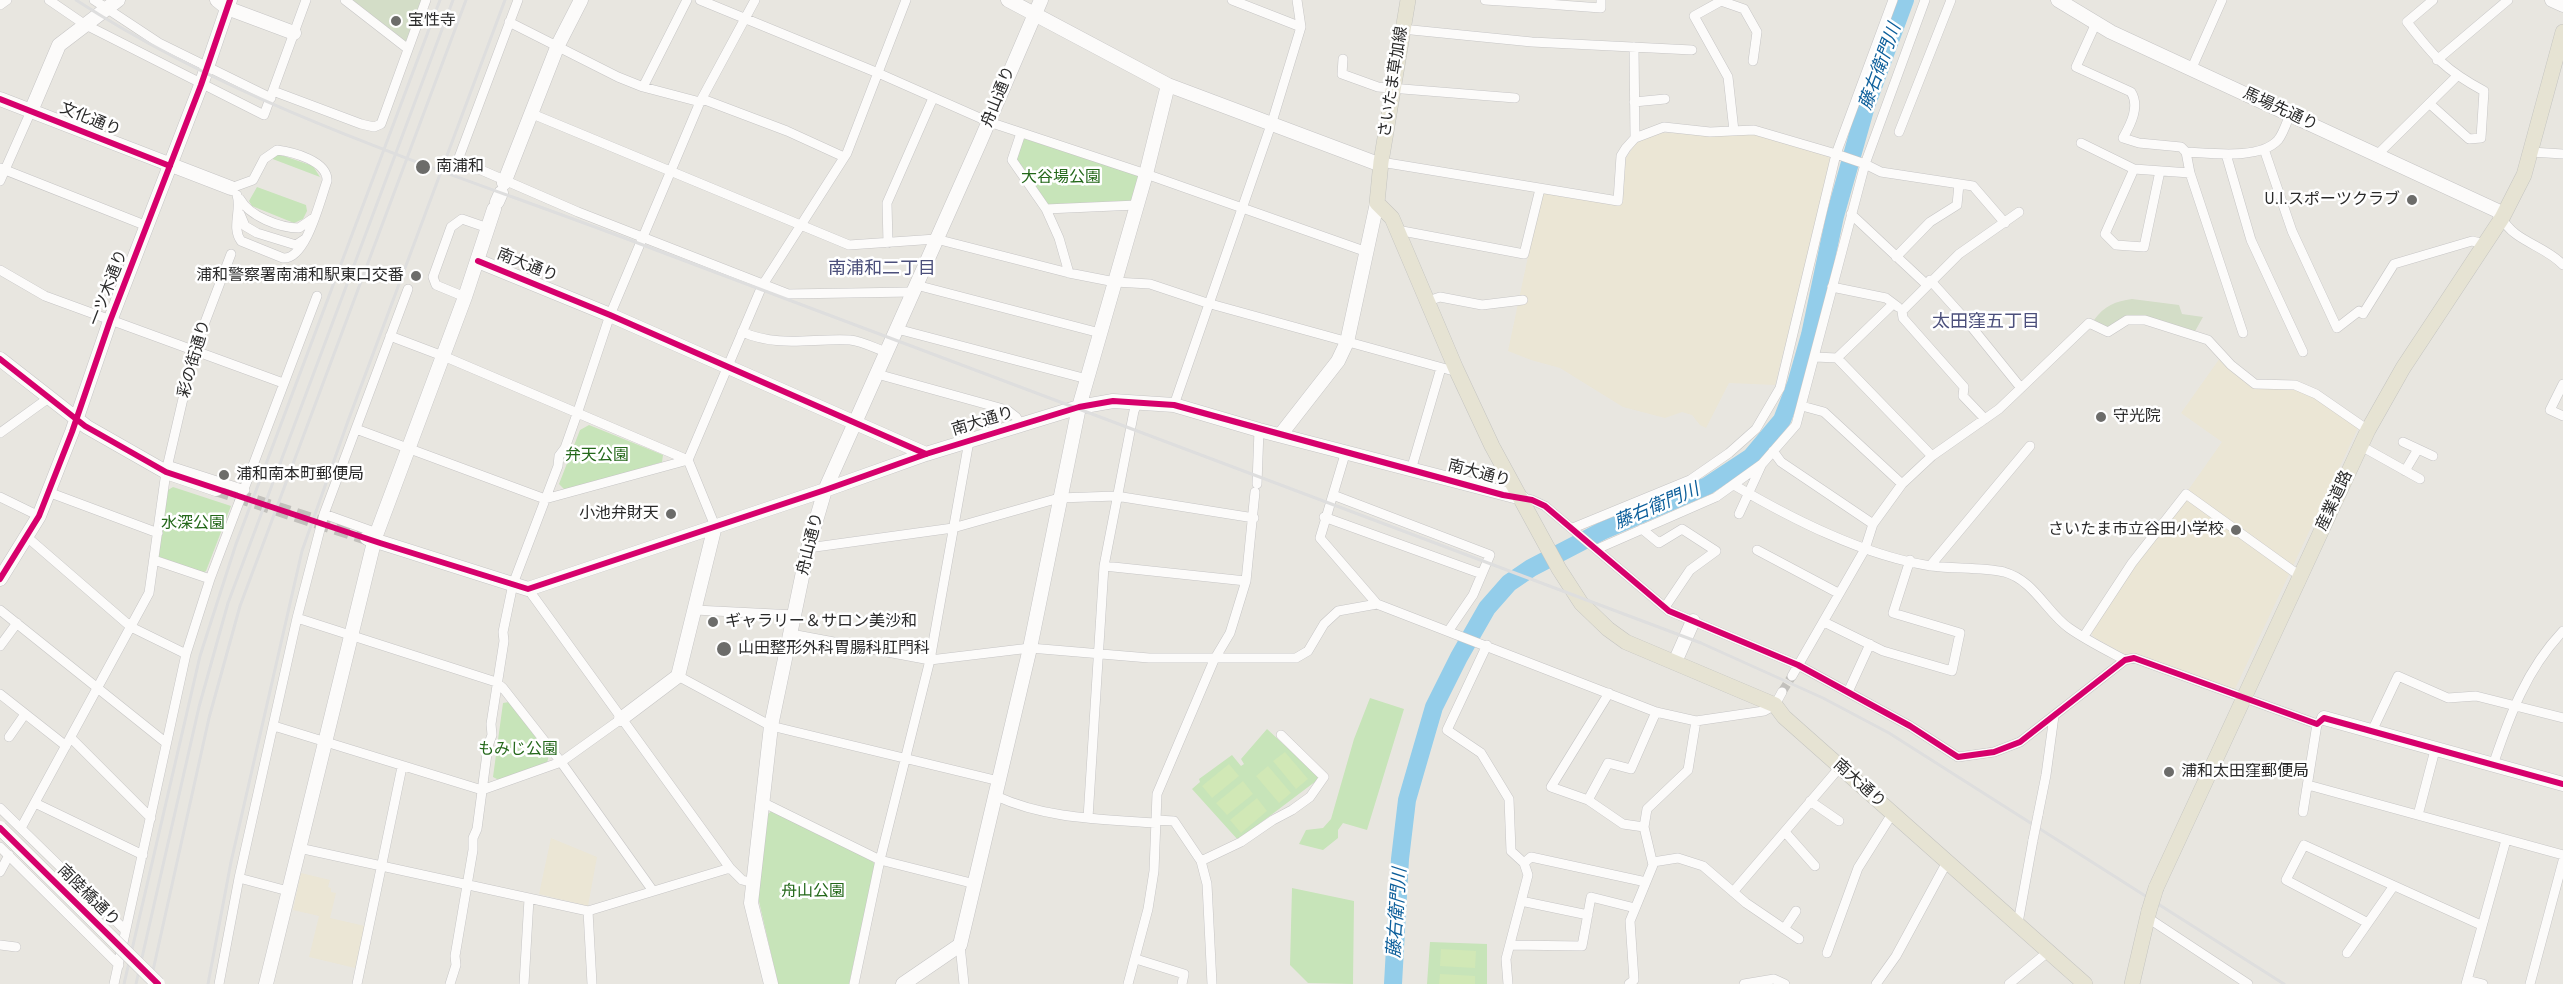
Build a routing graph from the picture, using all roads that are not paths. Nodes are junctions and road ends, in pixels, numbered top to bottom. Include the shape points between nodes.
1 (7, 0) edge
2 (49, 0) edge
3 (94, 0) edge
4 (306, 0) edge
5 (345, 0) edge
6 (426, 0) edge
7 (518, 0) edge
8 (580, 0) edge
9 (687, 0) edge
10 (700, 0) edge
11 (755, 0) edge
12 (906, 0) edge
13 (1008, 0) edge
14 (1041, 0) edge
15 (1232, 0) edge
16 (1297, 0) edge
17 (1408, 0) edge
18 (1489, 0) edge
19 (1601, 0) edge
20 (1721, 0) edge
21 (1893, 0) edge
22 (1925, 0) edge
23 (1951, 0) edge
24 (2058, 0) edge
25 (2222, 0) edge
26 (2433, 0) edge
27 (2508, 0) edge
28 (2552, 0) edge
29 (225, 2) edge
30 (1547, 2) edge
31 (112, 4) edge
32 (0, 5) edge
33 (2563, 5) edge
34 (1035, 14) junction
35 (744, 20) junction
36 (509, 22) junction
37 (2096, 23) junction
38 (84, 24) junction
39 (1301, 27) junction
40 (1402, 29) junction
41 (2563, 32) edge
42 (294, 33) junction
43 (558, 45) junction
44 (1634, 47) junction
45 (408, 49) junction
46 (1692, 51) dead end
47 (1343, 59) dead end
48 (2437, 60) junction
49 (1753, 61) dead end
50 (207, 66) junction
51 (2191, 69) junction
52 (878, 72) junction
53 (2457, 76) junction
54 (201, 85) junction
55 (1168, 85) junction
56 (643, 87) junction
57 (1393, 87) junction
58 (272, 95) junction
59 (933, 98) junction
60 (1515, 98) dead end
61 (0, 99) edge
62 (1665, 99) dead end
63 (700, 102) junction
64 (1634, 102) junction
65 (2430, 104) junction
66 (31, 111) junction
67 (530, 113) junction
68 (2290, 114) junction
69 (989, 122) junction
70 (1272, 122) junction
71 (1734, 131) junction
72 (1899, 132) dead end
73 (1021, 133) junction
74 (1635, 138) junction
75 (2081, 143) dead end
76 (2264, 149) junction
77 (2186, 152) junction
78 (2531, 152) junction
79 (1838, 154) junction
80 (2226, 154) junction
81 (2563, 154) edge
82 (2376, 155) junction
83 (844, 157) junction
84 (1381, 163) junction
85 (1862, 163) junction
86 (170, 166) junction
87 (3, 169) edge
88 (2134, 169) junction
89 (672, 170) junction
90 (2160, 171) junction
91 (2190, 173) junction
92 (1146, 174) junction
93 (0, 181) edge
94 (1959, 184) junction
95 (1540, 189) junction
96 (234, 191) junction
97 (500, 193) junction
98 (1377, 203) junction
99 (1137, 205) junction
100 (1046, 209) junction
101 (1240, 209) junction
102 (2019, 212) dead end
103 (1851, 214) junction
104 (314, 217) junction
105 (2502, 218) junction
106 (2005, 223) junction
107 (147, 226) junction
108 (800, 226) junction
109 (488, 228) junction
110 (1397, 230) junction
111 (306, 237) junction
112 (644, 238) junction
113 (936, 239) junction
114 (888, 243) junction
115 (2485, 244) junction
116 (1367, 252) junction
117 (231, 254) dead end
118 (1896, 257) junction
119 (478, 261) junction
120 (2562, 262) edge
121 (0, 270) edge
122 (1069, 273) junction
123 (1115, 282) junction
124 (1928, 283) junction
125 (762, 286) junction
126 (1833, 286) junction
127 (408, 289) dead end
128 (914, 289) junction
129 (317, 296) dead end
130 (465, 297) junction
131 (1428, 300) junction
132 (1523, 300) dead end
133 (1207, 303) junction
134 (1893, 304) junction
135 (1902, 311) junction
136 (610, 315) junction
137 (110, 321) junction
138 (897, 329) junction
139 (742, 332) junction
140 (1100, 333) junction
141 (2243, 333) dead end
142 (390, 336) junction
143 (1347, 342) junction
144 (194, 351) junction
145 (885, 352) junction
146 (2303, 352) dead end
147 (442, 356) junction
148 (1815, 357) junction
149 (1837, 358) junction
150 (0, 359) edge
151 (727, 368) junction
152 (1449, 369) junction
153 (877, 374) junction
154 (1087, 379) junction
155 (283, 383) junction
156 (2563, 384) edge
157 (2021, 388) junction
158 (50, 398) junction
159 (1138, 402) junction
160 (1173, 405) junction
161 (1802, 406) junction
162 (1079, 407) junction
163 (577, 414) junction
164 (2563, 416) edge
165 (77, 418) junction
166 (1986, 419) junction
167 (854, 423) junction
168 (1021, 425) junction
169 (356, 429) junction
170 (1259, 429) junction
171 (2368, 430) junction
172 (0, 433) edge
173 (1281, 434) junction
174 (969, 441) junction
175 (2403, 442) dead end
176 (2030, 446) dead end
177 (2361, 446) junction
178 (408, 448) junction
179 (2418, 449) junction
180 (1346, 451) junction
181 (1773, 451) junction
182 (926, 454) junction
183 (1932, 456) junction
184 (2433, 456) dead end
185 (688, 460) junction
186 (1762, 464) junction
187 (166, 469) junction
188 (1411, 470) junction
189 (2405, 471) junction
190 (2420, 480) dead end
191 (1902, 483) junction
192 (1734, 485) junction
193 (216, 489) tunnel mouth
194 (245, 490) junction
195 (825, 490) junction
196 (48, 492) junction
197 (1748, 494) junction
198 (1333, 495) junction
199 (1116, 496) junction
200 (0, 497) edge
201 (1059, 498) junction
202 (1522, 498) junction
203 (544, 499) junction
204 (324, 514) junction
205 (1739, 514) dead end
206 (39, 516) junction
207 (1324, 517) junction
208 (1254, 518) junction
209 (1873, 524) junction
210 (715, 526) junction
211 (952, 528) junction
212 (1642, 529) junction
213 (1575, 530) junction
214 (158, 533) junction
215 (27, 537) junction
216 (372, 537) junction
217 (1595, 547) junction
218 (808, 548) junction
219 (1865, 549) junction
220 (1757, 550) dead end
221 (154, 560) junction
222 (1910, 560) junction
223 (1104, 566) junction
224 (1930, 566) junction
225 (1482, 574) junction
226 (2300, 576) junction
227 (0, 579) edge
228 (210, 579) junction
229 (1246, 581) junction
230 (513, 584) junction
231 (528, 589) junction
232 (1838, 593) junction
233 (1377, 604) junction
234 (1665, 607) junction
235 (0, 610) edge
236 (695, 610) junction
237 (795, 615) junction
238 (297, 618) junction
239 (1693, 621) junction
240 (1824, 622) junction
241 (17, 623) junction
242 (131, 627) junction
243 (2563, 631) edge
244 (1454, 632) junction
245 (791, 634) junction
246 (351, 635) junction
247 (2084, 636) junction
248 (1484, 644) junction
249 (1870, 644) junction
250 (0, 646) edge
251 (1030, 648) junction
252 (186, 654) junction
253 (1098, 655) junction
254 (930, 660) junction
255 (1214, 660) junction
256 (2125, 660) junction
257 (1675, 662) junction
258 (1798, 665) junction
259 (678, 676) junction
260 (1792, 676) tunnel mouth
261 (498, 684) junction
262 (97, 689) junction
263 (1848, 692) junction
264 (1609, 693) junction
265 (0, 694) edge
266 (2243, 696) junction
267 (1779, 698) junction
268 (2513, 705) junction
269 (1656, 712) junction
270 (25, 714) junction
271 (2054, 716) junction
272 (2563, 718) edge
273 (621, 719) junction
274 (1696, 721) junction
275 (2320, 721) junction
276 (274, 726) junction
277 (771, 726) junction
278 (2372, 731) junction
279 (1281, 735) dead end
280 (9, 736) dead end
281 (325, 741) junction
282 (68, 742) junction
283 (165, 742) junction
284 (2435, 750) junction
285 (905, 759) junction
286 (561, 762) junction
287 (2493, 765) junction
288 (402, 767) junction
289 (1840, 767) junction
290 (999, 781) junction
291 (2563, 784) edge
292 (2308, 785) junction
293 (482, 790) junction
294 (996, 796) junction
295 (1588, 800) junction
296 (1810, 801) junction
297 (762, 802) junction
298 (35, 803) junction
299 (0, 808) edge
300 (2302, 812) dead end
301 (1892, 814) junction
302 (2418, 815) junction
303 (151, 818) junction
304 (1088, 818) junction
305 (1156, 821) junction
306 (1839, 821) dead end
307 (1644, 827) junction
308 (0, 828) edge
309 (21, 828) junction
310 (1785, 832) junction
311 (2506, 840) junction
312 (0, 847) edge
313 (299, 848) junction
314 (9, 855) junction
315 (143, 855) junction
316 (2563, 855) edge
317 (880, 861) junction
318 (1201, 861) junction
319 (2563, 861) edge
320 (1653, 862) junction
321 (1947, 862) junction
322 (1524, 863) junction
323 (381, 866) junction
324 (1815, 866) dead end
325 (730, 868) junction
326 (0, 872) edge
327 (239, 878) junction
328 (1646, 882) junction
329 (754, 883) junction
330 (975, 884) junction
331 (468, 885) junction
332 (2393, 887) junction
333 (288, 891) junction
334 (653, 891) junction
335 (1733, 892) junction
336 (529, 899) junction
337 (1521, 902) junction
338 (1635, 908) junction
339 (588, 911) junction
340 (1796, 911) dead end
341 (2148, 914) junction
342 (1588, 915) junction
343 (2018, 923) junction
344 (2368, 923) junction
345 (2481, 926) junction
346 (1784, 929) junction
347 (125, 930) junction
348 (1799, 939) dead end
349 (0, 945) edge
350 (960, 945) junction
351 (1510, 945) junction
352 (16, 947) dead end
353 (2049, 951) junction
354 (1827, 953) dead end
355 (2347, 953) dead end
356 (1136, 959) junction
357 (118, 965) junction
358 (2466, 982) edge
359 (1634, 983) edge
360 (114, 984) edge
361 (158, 984) edge
362 (219, 984) edge
363 (266, 984) edge
364 (357, 984) edge
365 (450, 984) edge
366 (524, 984) edge
367 (592, 984) edge
368 (771, 984) edge
369 (854, 984) edge
370 (903, 984) edge
371 (964, 984) edge
372 (1128, 984) edge
373 (1182, 984) edge
374 (1212, 984) edge
375 (1508, 984) edge
376 (1744, 984) edge
377 (1785, 984) edge
378 (1876, 984) edge
379 (2008, 984) edge
380 (2085, 984) edge
381 (2132, 984) edge
382 (2248, 984) edge
383 (2483, 984) edge
384 (2530, 984) edge

1 - 32 street
2 - 38 street
3 - 31 street
4 - 42 street
5 - 45 street
6 - 45 street
7 - 36 street
8 - 43 street
9 - 56 street
10 - 35 street
11 - 35 street
12 - 52 street
13 - 34 street
14 - 34 street, 舟山通り
15 - 39 street
16 - 39 street
17 - 40 main road, さいたま草加線
18 - 30 street
19 - 30 street via 1602,8
20 - 49 street via 1744,9 1757,32
20 - 71 street via 1694,16 1728,77
21 - 79 street
22 - 85 street
23 - 72 street
24 - 37 street, 馬場先通り
25 - 51 street
26 - 48 street via 2407,22
27 - 48 street
28 - 33 street
29 - 42 street
29 - 50 street, 一ツ木通り
31 - 38 street
31 - 50 street via 159,43
34 - 55 street
34 - 69 street, 舟山通り
35 - 52 street
35 - 63 street
36 - 43 street
36 - 97 street via 458,160
37 - 51 street, 馬場先通り
37 - 77 street via 2076,67 2131,92 2133,120 2123,138 2181,147
38 - 54 street
38 - 66 street via 59,45
39 - 70 street
40 - 44 street
40 - 57 main road, さいたま草加線
41 - 78 main road, 産業道路
42 - 58 street
43 - 56 street
43 - 67 street
44 - 46 street
44 - 64 street
45 - 58 street via 381,124 374,127
47 - 57 street via 1342,74 1378,87
48 - 53 street
50 - 54 street, 一ツ木通り
50 - 58 street
51 - 68 street, 馬場先通り
52 - 59 street
52 - 83 street
53 - 65 street
53 - 65 street via 2484,92 2481,138 2469,139
54 - 58 street via 264,115
54 - 86 street, 一ツ木通り
55 - 70 street
55 - 92 street
56 - 63 street
57 - 60 street
57 - 84 main road, さいたま草加線
59 - 69 street
59 - 114 street via 887,203
61 - 66 street, 文化通り
62 - 64 street
63 - 83 street via 705,100 788,131
63 - 89 street
64 - 74 street
65 - 82 street
66 - 86 street, 文化通り
66 - 87 street
67 - 89 street
67 - 97 street
68 - 76 street via 2278,140
68 - 82 street, 馬場先通り
69 - 73 street
69 - 113 street, 舟山通り
70 - 84 street
70 - 101 street
71 - 74 street via 1664,127
71 - 79 street via 1754,130
73 - 92 street
73 - 100 street via 1012,160
74 - 95 street via 1621,156 1618,201
75 - 88 street
76 - 80 street
76 - 115 street via 2292,231 2337,328 2359,311 2363,314 2394,264 2472,241
77 - 80 street
77 - 91 street
78 - 81 street
78 - 105 main road, 産業道路
79 - 85 street
79 - 213 street via 1780,388 1756,429 1690,480
80 - 146 street via 2251,240
82 - 105 street, 馬場先通り via 2498,211
83 - 108 street
84 - 95 street
84 - 98 main road, さいたま草加線
85 - 94 street via 1881,172
85 - 103 street
86 - 96 street, 文化通り
86 - 107 street, 一ツ木通り
87 - 93 street
87 - 107 street
88 - 90 street
88 - 90 street via 2105,234 2116,245 2144,247
89 - 108 street
89 - 112 street
90 - 91 street
91 - 141 street
92 - 99 street
92 - 101 street
94 - 106 street via 1973,186
94 - 118 street via 1957,205 1930,222
95 - 110 street via 1524,254
96 - 104 street via 248,211 287,226 299,228
96 - 104 street via 253,180 271,152 283,151 326,171 327,181
96 - 111 street via 248,229 296,245
96 - 111 street via 240,211 236,231 247,245 286,258 297,253
97 - 109 street
97 - 112 street
98 - 110 main road via 1392,218
98 - 116 street
99 - 100 street
99 - 123 street
100 - 122 street
101 - 116 street
101 - 133 street
102 - 106 street
103 - 118 street
103 - 126 street
104 - 111 street
105 - 115 main road, 産業道路
105 - 120 street via 2507,228
106 - 124 street via 1959,254
107 - 137 street, 一ツ木通り
108 - 114 street via 849,245
108 - 125 street
109 - 119 street
109 - 130 street via 462,219 451,227 433,277 436,285
110 - 131 main road
112 - 125 street
112 - 136 street
113 - 114 street
113 - 122 street
113 - 128 street, 舟山通り
115 - 171 main road, 産業道路 via 2403,368
116 - 143 street
117 - 144 street, 彩の街通り
118 - 124 street
119 - 130 street
119 - 136 street, 南大通り
121 - 137 street via 45,296
122 - 123 street
123 - 133 street via 1150,284
123 - 140 street
124 - 135 street
124 - 157 street via 1966,320
125 - 128 street via 788,294
125 - 139 street
126 - 134 street via 1886,297
126 - 148 street
127 - 142 street
128 - 138 street, 舟山通り
128 - 140 street
129 - 155 street
130 - 147 street
131 - 132 street via 1440,297 1482,305
131 - 152 main road
133 - 143 street
133 - 160 street
134 - 135 street
134 - 149 street
135 - 166 street via 1903,318 1964,387 1963,396
136 - 151 street, 南大通り
136 - 163 street
137 - 144 street
137 - 165 street, 一ツ木通り
138 - 145 street, 舟山通り
138 - 154 street
139 - 145 street via 761,340 782,342 852,340
139 - 151 street
140 - 154 street
142 - 147 street
142 - 169 street
143 - 152 street
143 - 173 street via 1338,361
144 - 155 street
144 - 187 street, 彩の街通り
145 - 153 street, 舟山通り
147 - 163 street
147 - 178 street
148 - 149 street
148 - 161 street
149 - 183 street
150 - 158 street
151 - 167 street, 南大通り
151 - 185 street
152 - 188 street
152 - 202 main road
153 - 167 street, 舟山通り
153 - 168 street via 1007,410
154 - 162 street
155 - 194 street
156 - 164 street via 2550,410
157 - 166 street
157 - 171 street via 2090,323 2108,332 2127,320 2145,320 2208,340 2230,365 2255,384 2295,385 2316,394
158 - 165 street
158 - 172 street
159 - 160 street, 南大通り
159 - 162 street, 南大通り
159 - 199 street
160 - 170 street, 南大通り
161 - 181 street via 1796,425
161 - 191 street via 1824,412
162 - 168 street, 南大通り
162 - 201 street
163 - 185 street
163 - 203 street
165 - 187 street
165 - 196 street, 一ツ木通り
166 - 183 street
167 - 182 street, 南大通り
167 - 195 street, 舟山通り
168 - 174 street, 南大通り
169 - 178 street
169 - 204 street
170 - 173 street, 南大通り
170 - 208 street
171 - 177 main road, 産業道路
173 - 180 street, 南大通り
174 - 182 street, 南大通り
174 - 211 street
175 - 179 street
176 - 224 street
177 - 189 street
177 - 226 main road, 産業道路
178 - 203 street
178 - 216 street
179 - 184 street
179 - 189 street
180 - 188 street, 南大通り
180 - 198 street
181 - 186 street
181 - 209 street via 1781,462
182 - 195 street
183 - 191 street
185 - 203 street
185 - 210 street
186 - 192 street
186 - 197 street
187 - 193 street
187 - 194 street
187 - 214 street, 彩の街通り
188 - 202 street, 南大通り
189 - 190 street
191 - 209 street
192 - 197 street
192 - 212 street via 1716,497
194 - 228 street
195 - 210 street
195 - 218 street, 舟山通り
196 - 206 street, 一ツ木通り
196 - 214 street
197 - 205 street
197 - 219 street
198 - 207 street
198 - 225 street via 1491,555
199 - 201 street
199 - 208 street
199 - 223 street
200 - 206 street
201 - 211 street
201 - 251 street
202 - 213 street via 1545,506
202 - 257 main road, 南大通り via 1581,603 1626,642
203 - 230 street
204 - 216 street
204 - 238 street
206 - 215 street, 一ツ木通り
207 - 225 street
207 - 233 street via 1320,538
208 - 229 street
209 - 219 street
210 - 231 street
210 - 236 street
211 - 218 street
211 - 254 street
212 - 217 street
212 - 234 street via 1659,543 1682,529 1716,551 1690,570
213 - 217 street
214 - 221 street, 彩の街通り
215 - 227 street, 一ツ木通り
215 - 242 street
216 - 230 street
216 - 246 street
217 - 234 street
218 - 237 street, 舟山通り
219 - 222 street
219 - 232 street
220 - 232 street
221 - 228 street
221 - 242 street, 彩の街通り via 149,593
222 - 224 street
222 - 249 street via 1893,613 1960,633 1952,671
223 - 229 street
223 - 253 street
224 - 247 street via 2005,572 2022,580 2067,627
225 - 244 street
226 - 247 street via 2186,494 2132,563
226 - 266 main road, 産業道路
228 - 252 street
229 - 255 street via 1230,633
230 - 231 street
230 - 261 street
231 - 273 street
232 - 240 street
233 - 244 street
233 - 255 street via 1338,612 1324,624 1308,651 1296,658
234 - 239 street
235 - 241 street
236 - 237 street
236 - 259 street
237 - 245 street, 舟山通り
238 - 246 street
238 - 276 street
239 - 257 street
239 - 258 street
240 - 249 street
240 - 258 street
241 - 250 street
241 - 262 street
242 - 252 street
242 - 262 street, 彩の街通り
243 - 268 street via 2546,649
244 - 248 street
245 - 254 street
245 - 277 street, 舟山通り
246 - 261 street
246 - 281 street
247 - 256 street
248 - 264 street
248 - 322 street via 1447,730 1481,753 1509,799 1511,851
249 - 263 street
251 - 253 street
251 - 254 street
251 - 290 street
252 - 283 street
253 - 255 street
253 - 304 street
254 - 285 street
255 - 305 street via 1157,794
256 - 266 street via 2134,658
256 - 271 street
257 - 267 main road, 南大通り
258 - 260 street
258 - 263 street
259 - 273 street
259 - 277 street
261 - 286 street
261 - 293 street
262 - 282 street, 彩の街通り
262 - 283 street
263 - 271 street via 1958,757 1994,752 2020,742
264 - 269 street
264 - 295 street via 1551,787
265 - 270 street
266 - 275 street
266 - 341 main road, 産業道路, bridge via 2156,888
267 - 274 street via 1764,711
267 - 289 main road, 南大通り via 1784,717
268 - 272 street
268 - 278 street via 2476,696 2448,698 2398,676
268 - 287 street
269 - 274 street
269 - 295 street via 1631,769 1608,763
270 - 280 street
270 - 282 street
271 - 343 street, bridge
273 - 286 street
273 - 325 street
274 - 307 street via 1688,770 1647,809
275 - 278 street
275 - 292 street
276 - 281 street
276 - 327 street
277 - 285 street
277 - 297 street, 舟山通り
278 - 284 street
279 - 318 street via 1324,777 1310,797 1292,810
281 - 288 street
281 - 313 street
282 - 298 street, 彩の街通り
282 - 303 street
283 - 303 street
284 - 287 street
284 - 302 street
285 - 290 street
285 - 317 street
286 - 293 street
286 - 334 street
287 - 291 street
288 - 293 street
288 - 323 street
289 - 296 street
289 - 301 main road, 南大通り
290 - 294 street
292 - 300 street
292 - 302 street
293 - 331 street
294 - 304 street via 1022,808
294 - 330 street
295 - 307 street via 1623,824
296 - 306 street
296 - 310 street
297 - 317 street
297 - 329 street, 舟山通り
298 - 309 street, 彩の街通り
298 - 315 street
299 - 309 street
301 - 321 main road, 南大通り
301 - 354 street via 1858,868
302 - 311 street
303 - 315 street
304 - 305 street
305 - 318 street via 1174,821
305 - 356 street via 1154,871
307 - 320 street
308 - 361 street, 南陸橋通り, bridge
309 - 347 street
310 - 324 street
310 - 335 street
311 - 316 street
311 - 345 street
312 - 314 street
313 - 323 street
313 - 333 street
314 - 326 street
314 - 357 street
315 - 347 street
317 - 330 street
317 - 369 street
318 - 374 street via 1207,884
319 - 384 street
320 - 328 street
320 - 335 street via 1688,860 1703,866
321 - 343 main road, 南大通り
321 - 378 street via 1896,956
322 - 328 street via 1531,857
322 - 337 street via 1528,875
323 - 331 street
323 - 364 street
325 - 329 street via 742,880
325 - 334 street
327 - 333 street
327 - 362 street
328 - 338 street
329 - 368 street, 舟山通り via 751,903
330 - 350 street
331 - 336 street
331 - 365 street
332 - 344 street
332 - 344 street via 2304,845 2286,880
332 - 345 street
333 - 363 street
334 - 339 street
335 - 346 street
336 - 339 street
336 - 366 street
337 - 342 street
337 - 351 street
338 - 342 street via 1591,897
338 - 359 street via 1630,921
339 - 367 street
340 - 346 street
341 - 381 main road, 産業道路
341 - 382 street
342 - 351 street via 1582,946
343 - 353 main road, 南大通り
344 - 355 street
345 - 358 street
346 - 348 street
347 - 357 street
349 - 352 street
350 - 370 street
350 - 371 street
351 - 375 street via 1506,959
353 - 379 street
353 - 380 main road, 南大通り
356 - 372 street
356 - 373 street via 1184,974
357 - 360 street
358 - 383 street
376 - 377 street via 1774,979

